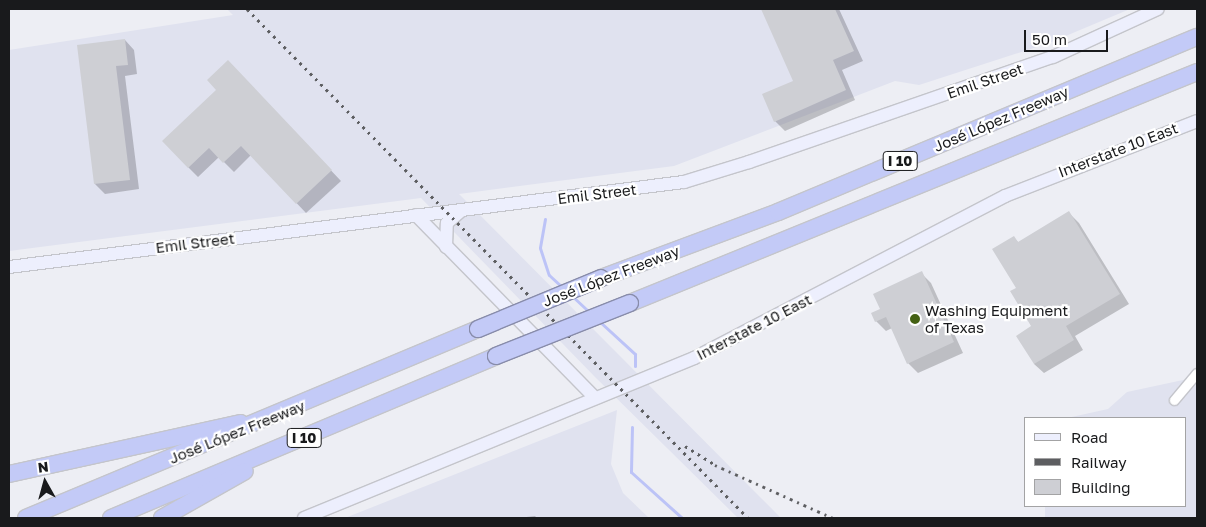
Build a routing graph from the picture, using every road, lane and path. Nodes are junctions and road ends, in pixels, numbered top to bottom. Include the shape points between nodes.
1 (1158, 9) edge
2 (1197, 37) edge
3 (1196, 73) edge
4 (1197, 121) edge
5 (462, 210) junction
6 (416, 216) junction
7 (446, 247) junction
8 (9, 267) edge
9 (1197, 373) edge
10 (594, 397) junction
11 (1174, 400) dead end
12 (279, 415) junction
13 (284, 446) junction
14 (9, 474) edge
15 (26, 518) edge
16 (110, 518) edge
17 (162, 518) edge
18 (304, 518) edge

1 - 5 main road, Emil Street via 1053,57 709,175 632,190
2 - 12 highway, José López Freeway / I 10, bridge via 778,212 601,278
3 - 13 highway, José López Freeway / I 10, bridge via 496,356
4 - 10 main road, Interstate 10 East via 1037,181 717,347
5 - 6 main road, Emil Street
5 - 7 main road via 447,223
6 - 7 main road
6 - 8 main road, Emil Street
7 - 10 main road
9 - 11 street
10 - 18 main road, Interstate 10 East
12 - 14 highway
12 - 15 highway, José López Freeway / I 10
13 - 16 highway, José López Freeway / I 10
13 - 17 highway

